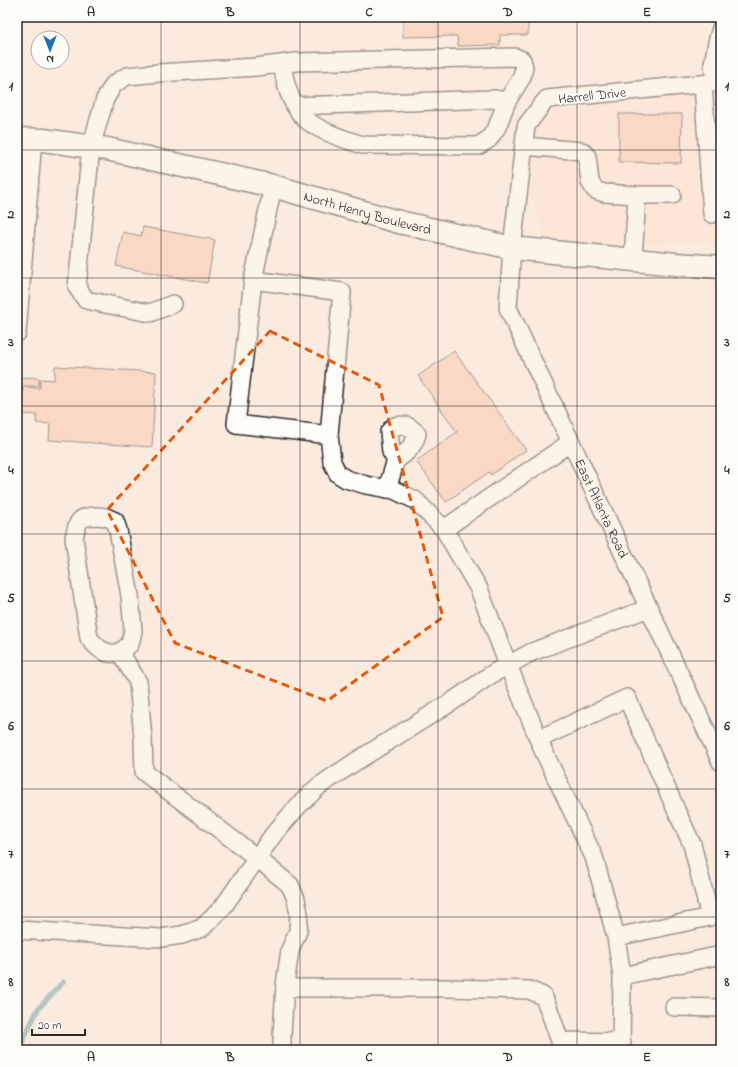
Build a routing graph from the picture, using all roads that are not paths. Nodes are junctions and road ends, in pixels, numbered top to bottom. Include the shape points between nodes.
1 (720, 33) edge
2 (282, 64) junction
3 (713, 83) edge
4 (507, 101) junction
5 (295, 106) junction
6 (25, 139) edge
7 (524, 146) junction
8 (91, 147) junction
9 (273, 186) junction
10 (672, 195) dead end
11 (637, 196) junction
12 (712, 214) dead end
13 (512, 248) junction
14 (633, 260) junction
15 (721, 267) edge
16 (253, 280) junction
17 (173, 304) dead end
18 (17, 333) edge
19 (329, 434) junction
20 (571, 442) junction
21 (396, 460) dead end
22 (387, 489) junction
23 (444, 529) junction
24 (649, 608) junction
25 (120, 652) junction
26 (508, 665) junction
27 (538, 739) junction
28 (721, 762) edge
29 (257, 858) junction
30 (17, 930) edge
31 (616, 937) junction
32 (721, 955) edge
33 (622, 976) junction
34 (284, 988) junction
35 (674, 1008) dead end
36 (721, 1008) edge
37 (621, 1046) edge
38 (282, 1050) edge

1 - 3 street via 713,64
2 - 4 street via 515,57 522,60 524,67 522,77
2 - 5 street
2 - 8 street via 127,76 114,84 104,99
3 - 7 street, Harrell Drive via 547,99 526,126
3 - 12 street
4 - 5 street via 493,99
4 - 5 street via 497,127 489,139 478,146 363,145 318,127 304,118
6 - 8 highway, North Henry Boulevard
6 - 18 street
7 - 11 street via 582,151 588,156 590,182 595,190
7 - 13 street, Harrell Drive
8 - 9 highway, North Henry Boulevard
8 - 17 street via 78,287 86,300 150,313
9 - 13 highway, North Henry Boulevard via 395,221
9 - 16 street
10 - 11 street
11 - 14 street
13 - 14 highway, North Henry Boulevard
13 - 20 street, East Atlanta Road via 508,308
14 - 15 highway, North Henry Boulevard
16 - 19 street via 342,292
16 - 19 street via 236,424
19 - 22 street via 332,462 338,474 346,480
20 - 23 street
20 - 24 street, East Atlanta Road
21 - 22 street
22 - 23 street via 415,500
23 - 26 street via 479,589
24 - 26 street via 532,652
24 - 28 street, East Atlanta Road
25 - 25 street via 130,644 133,631 130,596 118,530 115,521 106,517 83,518 77,524 74,538 89,638 104,652
25 - 29 street via 138,682 144,772
26 - 27 street
26 - 29 street via 320,786 299,805
27 - 31 street via 594,856
27 - 31 street via 627,698 692,844 710,917
29 - 30 street via 223,907 202,928 182,935 161,938
29 - 34 street via 290,885 296,898 299,914 298,931 290,950
31 - 33 street
32 - 33 street
33 - 37 street
34 - 37 street via 529,990 543,996 560,1041
34 - 38 street
35 - 36 street

